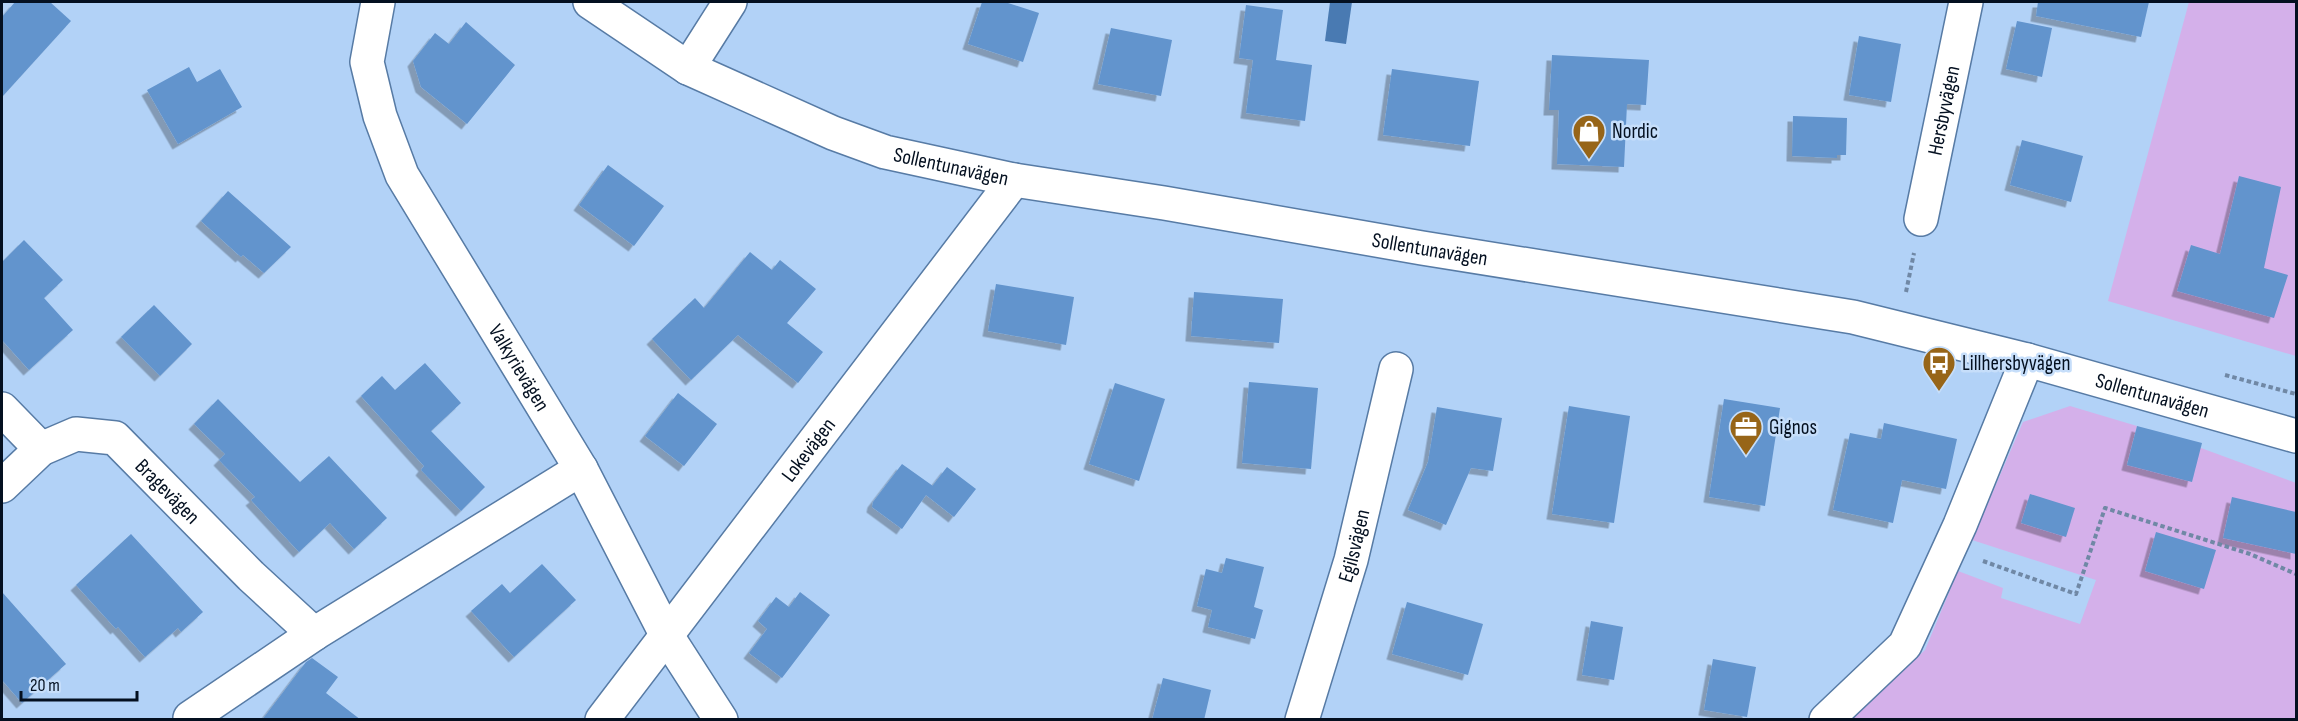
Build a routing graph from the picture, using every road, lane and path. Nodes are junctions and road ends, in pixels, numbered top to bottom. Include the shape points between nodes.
1 (378, 2) edge
2 (590, 2) edge
3 (730, 2) edge
4 (1966, 2) edge
5 (688, 68) junction
6 (1014, 180) junction
7 (1920, 219) joint
8 (1905, 295) dead end
9 (2027, 360) junction
10 (1396, 369) dead end
11 (2, 409) edge
12 (2296, 436) edge
13 (41, 449) junction
14 (581, 469) junction
15 (2, 486) edge
16 (1949, 548) junction
17 (2296, 574) edge
18 (314, 634) junction
19 (667, 636) junction
20 (190, 718) dead end
21 (602, 720) edge
22 (721, 720) edge
23 (1302, 720) edge
24 (1826, 720) edge

1 - 14 street, Valkyrievägen via 367,62 380,116 402,175
2 - 5 street, Sollentunavägen
3 - 5 street
4 - 7 street, Hersbyvägen
5 - 6 street, Sollentunavägen via 885,152
6 - 9 street, Sollentunavägen via 1853,317
6 - 19 street, Lokevägen
7 - 8 path
9 - 12 street, Sollentunavägen
9 - 16 street
10 - 23 street, Egilsvägen via 1351,560
11 - 13 street
13 - 15 street, Bragevägen
13 - 18 street, Bragevägen via 76,434 115,438
14 - 18 street
14 - 19 street, Valkyrievägen
16 - 17 path via 2076,594 2104,508 2250,555
16 - 24 street via 1905,645
18 - 20 street
19 - 21 street, Lokevägen
19 - 22 street, Valkyrievägen

